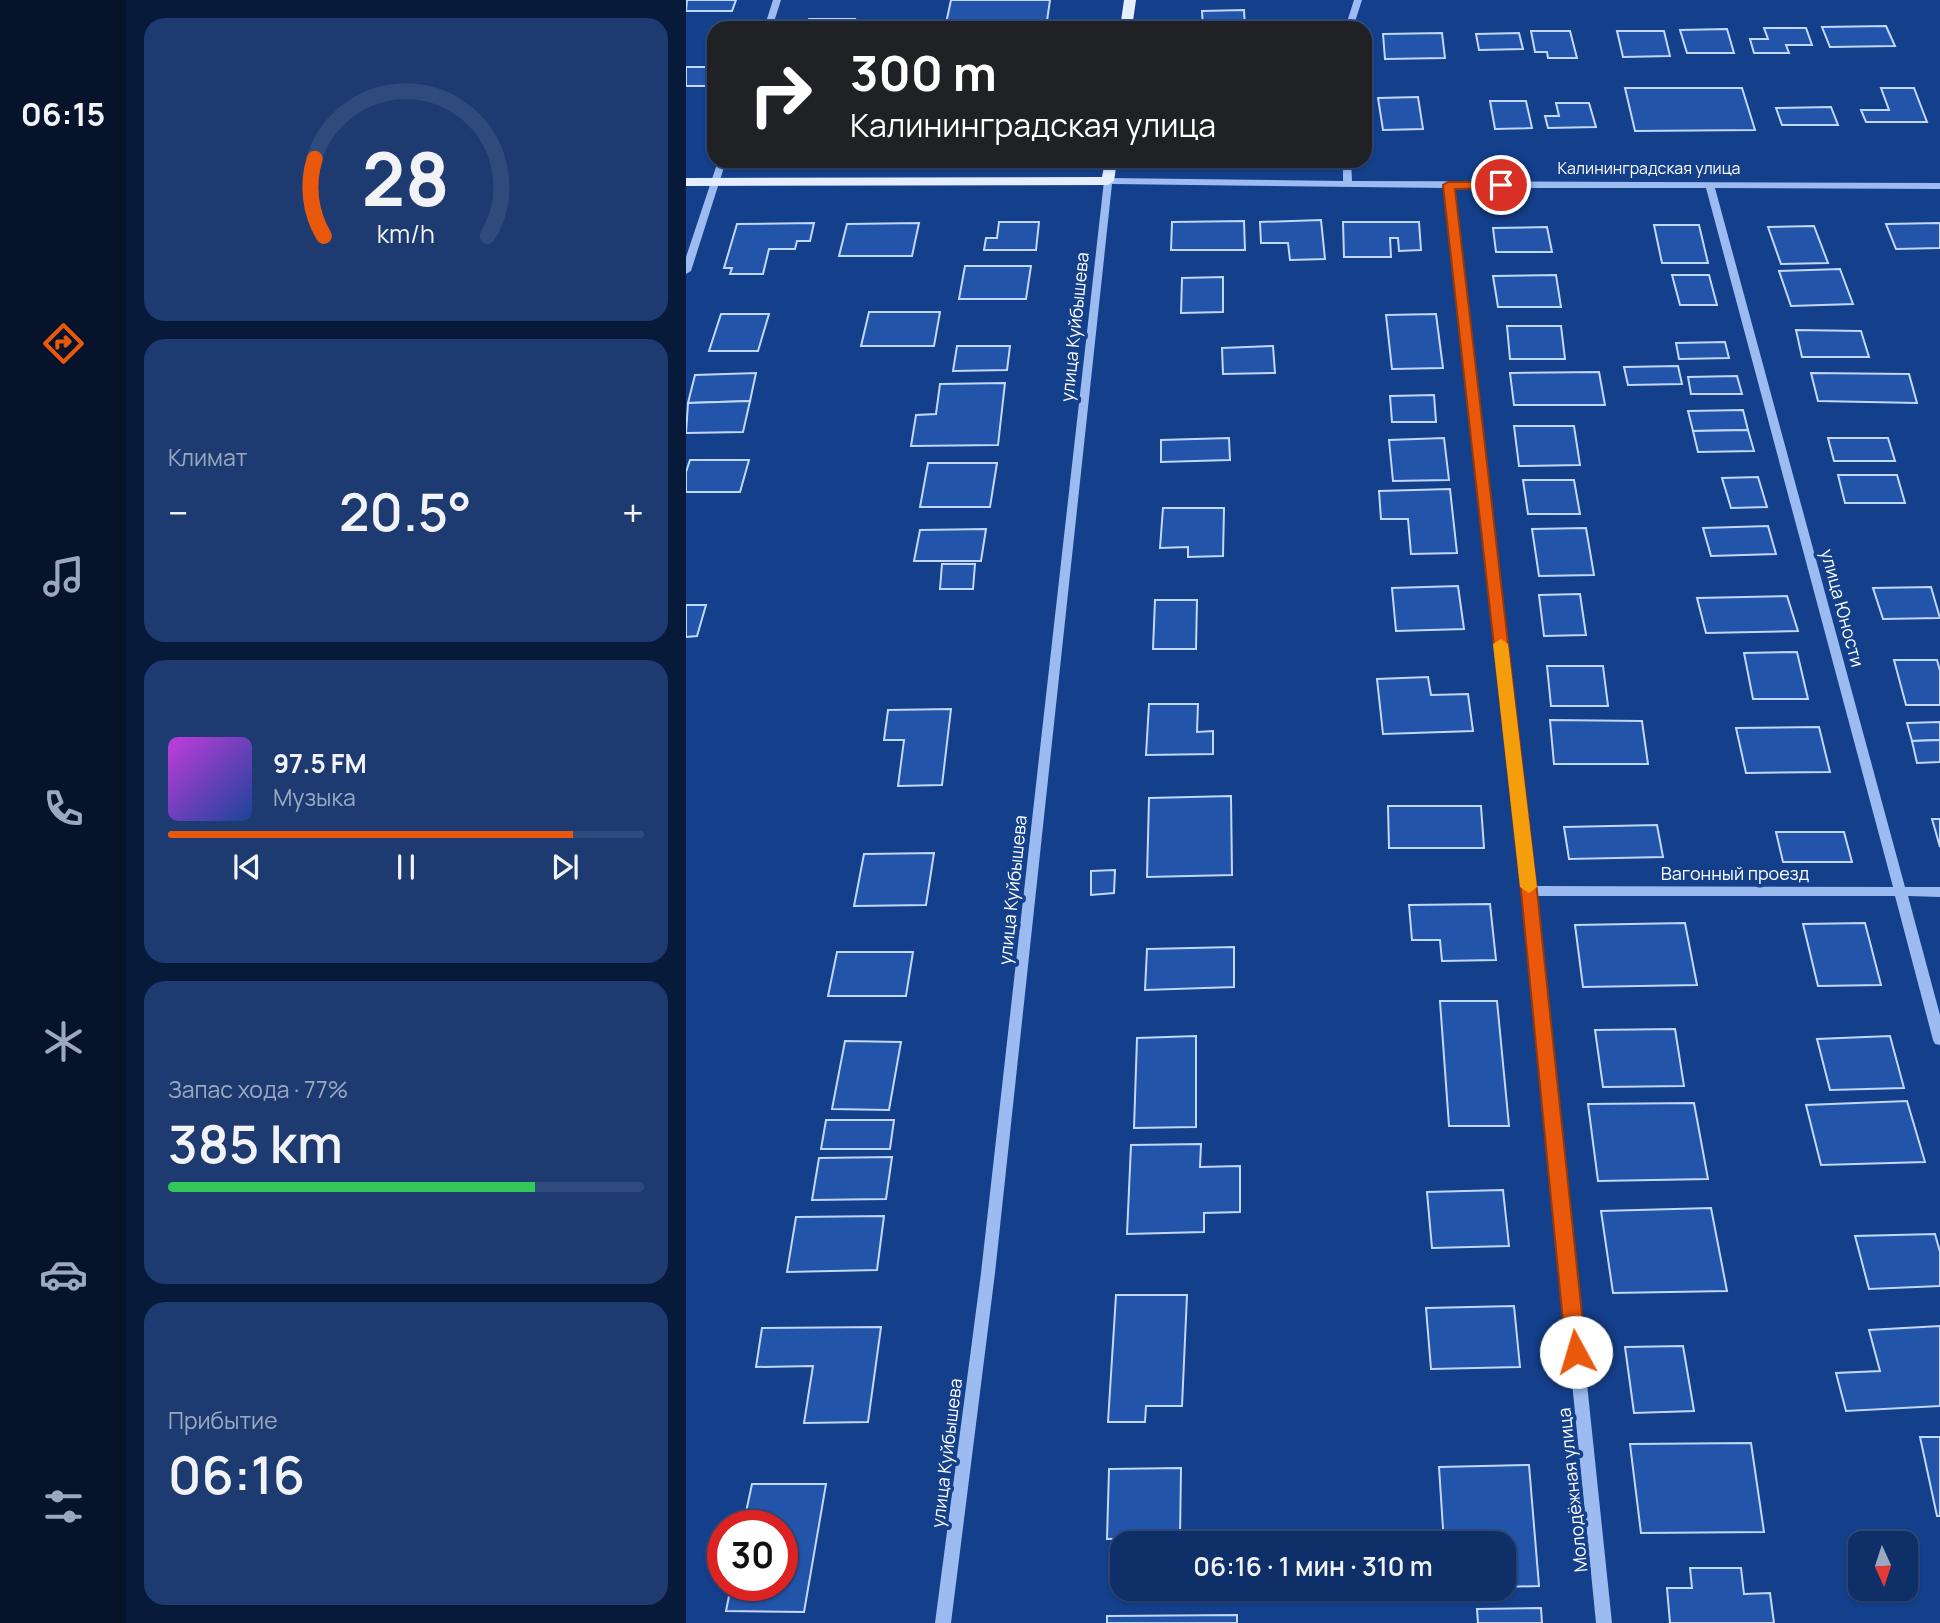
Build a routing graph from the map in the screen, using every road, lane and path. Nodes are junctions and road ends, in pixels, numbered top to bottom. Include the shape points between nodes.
1 (777, 0) edge
2 (1130, 0) edge
3 (1358, 0) edge
4 (770, 21) edge
5 (1127, 21) edge
6 (1351, 21) edge
7 (720, 168) edge
8 (1110, 168) edge
9 (1347, 168) edge
10 (1108, 181) junction
11 (686, 182) edge
12 (715, 182) junction
13 (1348, 184) junction
14 (1448, 185) junction
15 (1710, 185) junction
16 (1940, 186) edge
17 (686, 271) edge
18 (1529, 891) junction
19 (1900, 892) junction
20 (1940, 892) edge
21 (1940, 1040) edge
22 (943, 1623) edge
23 (1604, 1623) edge

1 - 4 street
2 - 5 main road
3 - 6 street
7 - 12 street
8 - 10 main road, улица Куйбышева
9 - 13 street
10 - 12 main road, Калининградская улица
10 - 13 street, Калининградская улица
10 - 22 street, улица Куйбышева via 988,1273
11 - 12 main road, Калининградская улица
12 - 17 street
13 - 14 street, Калининградская улица
14 - 15 street, Калининградская улица
14 - 18 street, Молодёжная улица
15 - 16 street, Калининградская улица
15 - 19 street, улица Юности
18 - 19 street, Вагонный проезд
18 - 23 street, Молодёжная улица
19 - 20 street, Вагонный проезд
19 - 21 street, улица Юности

